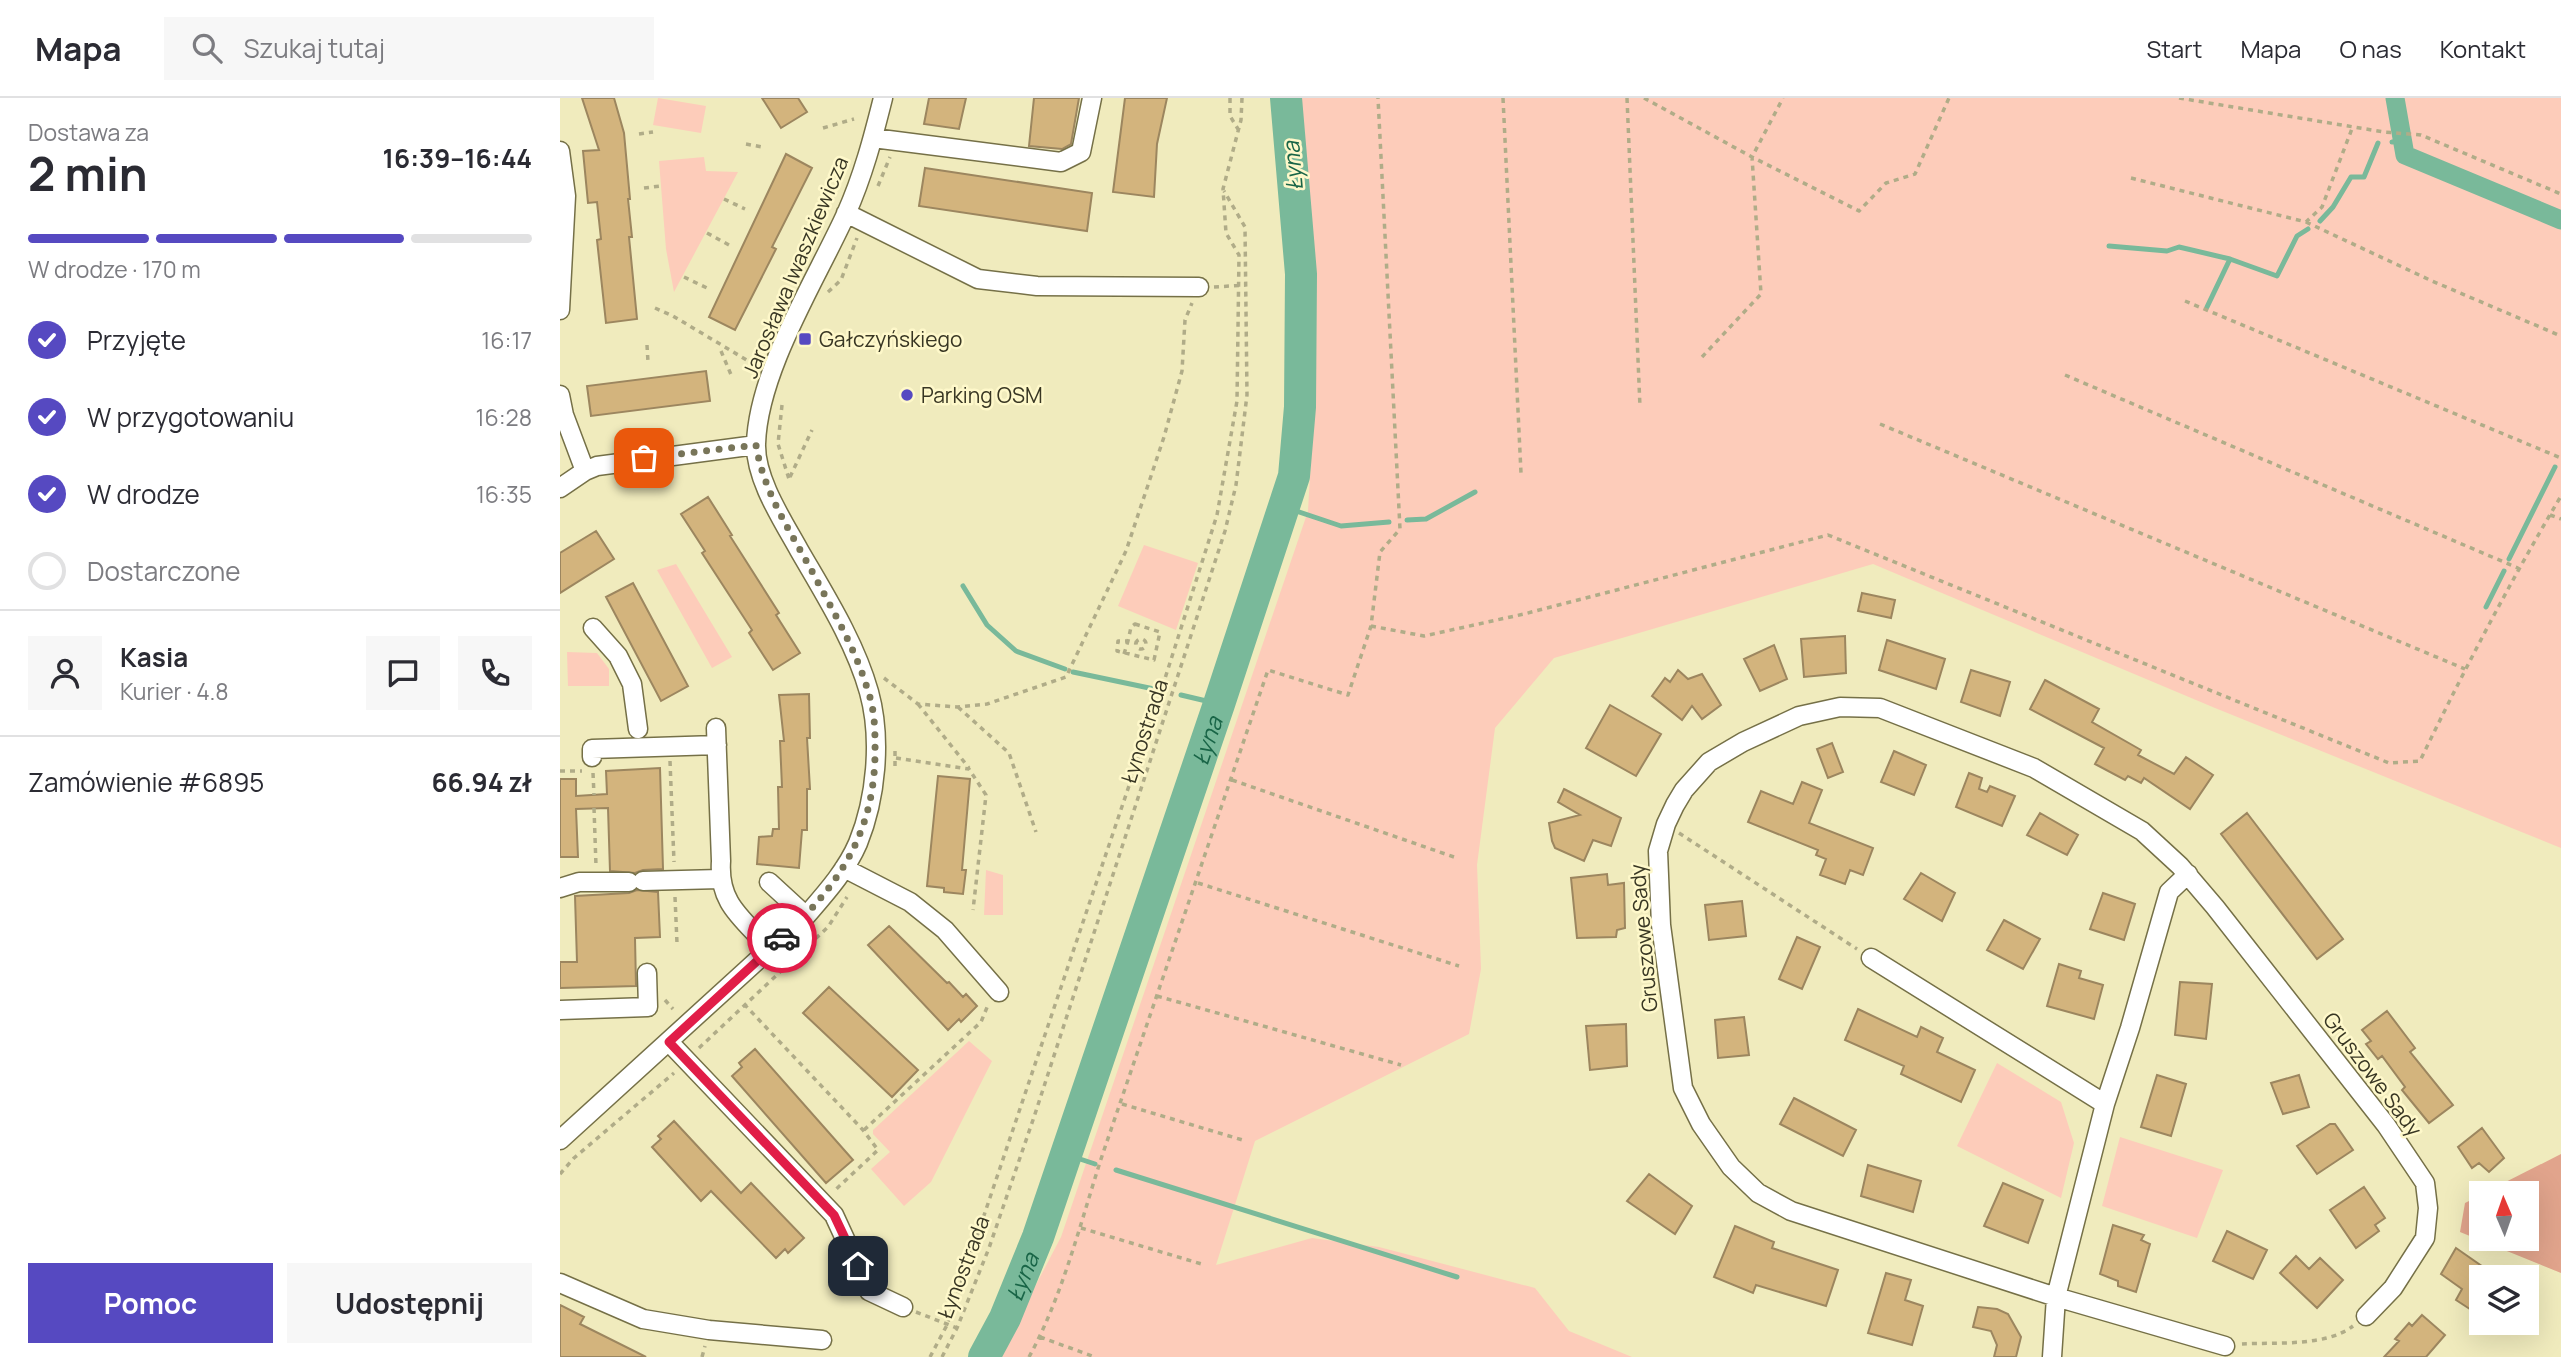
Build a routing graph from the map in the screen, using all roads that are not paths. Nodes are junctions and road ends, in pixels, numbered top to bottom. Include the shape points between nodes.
1 (883, 98) edge
2 (1092, 98) edge
3 (873, 138) junction
4 (560, 151) edge
5 (563, 196) edge
6 (846, 214) junction
7 (1199, 287) road end
8 (560, 310) edge
9 (560, 395) edge
10 (756, 445) junction
11 (585, 471) junction
12 (560, 488) edge
13 (593, 628) dead end
14 (638, 729) dead end
15 (593, 764) road end
16 (844, 868) junction
17 (2188, 874) junction
18 (720, 879) junction
19 (769, 882) dead end
20 (560, 888) edge
21 (806, 916) junction
22 (770, 949) junction
23 (1871, 958) road end
24 (647, 973) dead end
25 (994, 996) road end
26 (560, 1010) edge
27 (669, 1042) junction
28 (2105, 1104) junction
29 (560, 1140) edge
30 (560, 1283) edge
31 (2056, 1297) junction
32 (903, 1307) road end
33 (2366, 1316) road end
34 (822, 1340) dead end
35 (2225, 1346) road end
36 (2052, 1357) edge

1 - 3 street, Jarosława Iwaszkiewicza
2 - 3 street via 1081,152 1061,162
3 - 6 street, Jarosława Iwaszkiewicza
4 - 5 street
5 - 8 street
6 - 7 street via 978,279 1037,286
6 - 10 street, Jarosława Iwaszkiewicza via 772,371
9 - 11 street
10 - 11 street via 644,458
10 - 16 street, Jarosława Iwaszkiewicza via 775,508 852,648 869,693 875,732 872,786 858,844
11 - 12 street
13 - 14 street via 618,656 632,684
15 - 18 street via 592,749 716,736
16 - 21 street, Jarosława Iwaszkiewicza
16 - 25 street via 910,902 945,930
17 - 28 street via 2169,892
17 - 31 street, Gruszowe Sady via 2141,831 2034,768 1880,708 1840,706 1799,716 1743,742 1709,762 1684,790 1665,824 1658,851 1658,881 1683,1088 1700,1124 1731,1167 1758,1192 1791,1211
17 - 33 street, Gruszowe Sady via 2386,1125 2425,1183 2425,1238 2393,1288
18 - 20 street via 579,882
18 - 22 street via 735,913
19 - 21 street
21 - 22 street, Jarosława Iwaszkiewicza
22 - 27 street, Jarosława Iwaszkiewicza
23 - 28 street
24 - 26 street via 648,1007
27 - 29 street, Jarosława Iwaszkiewicza
27 - 32 street via 834,1215 869,1291
28 - 31 street
30 - 34 street via 643,1319
31 - 35 street, Gruszowe Sady
31 - 36 street

